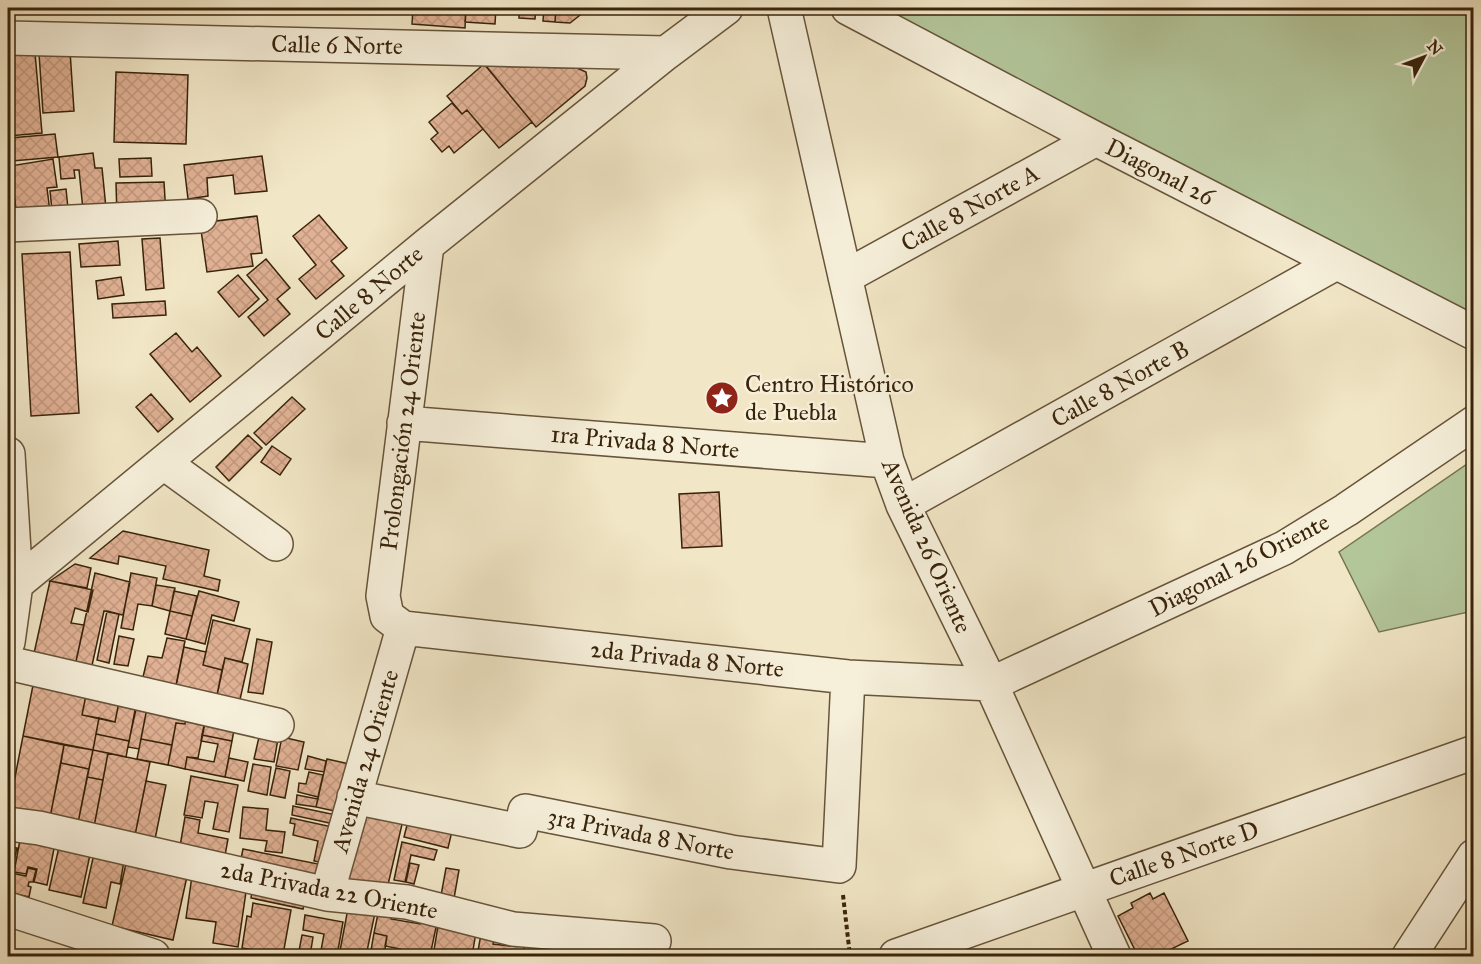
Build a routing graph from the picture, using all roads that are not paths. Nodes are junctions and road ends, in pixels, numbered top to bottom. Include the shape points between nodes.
1 (726, 8) edge
2 (784, 8) edge
3 (848, 8) edge
4 (8, 38) edge
5 (666, 53) junction
6 (1096, 139) junction
7 (200, 216) dead end
8 (8, 225) edge
9 (427, 245) junction
10 (1336, 263) junction
11 (845, 277) junction
12 (1473, 333) edge
13 (404, 423) junction
14 (1473, 423) edge
15 (8, 453) edge
16 (887, 461) junction
17 (164, 463) junction
18 (903, 505) junction
19 (276, 544) dead end
20 (16, 584) junction
21 (395, 622) junction
22 (8, 642) edge
23 (8, 663) edge
24 (848, 677) junction
25 (991, 684) junction
26 (277, 725) dead end
27 (1473, 753) edge
28 (354, 796) junction
29 (8, 824) edge
30 (1473, 856) edge
31 (1083, 889) junction
32 (327, 894) junction
33 (8, 909) edge
34 (654, 941) dead end
35 (153, 957) edge
36 (896, 957) edge
37 (1114, 957) edge
38 (1409, 957) edge

1 - 5 street, Calle 8 Norte
2 - 11 street, Avenida 26 Oriente
3 - 6 street, Diagonal 26
4 - 5 street, Calle 6 Norte
5 - 9 street, Calle 8 Norte
6 - 10 street, Diagonal 26
6 - 11 street, Calle 8 Norte A
7 - 8 street
9 - 13 street, Prolongación 24 Oriente
9 - 17 street, Calle 8 Norte
10 - 12 street, Diagonal 26
10 - 18 street, Calle 8 Norte B
11 - 16 street, Avenida 26 Oriente
13 - 16 street, 1ra Privada 8 Norte
13 - 21 street, Prolongación 24 Oriente via 382,596
14 - 25 street, Diagonal 26 Oriente via 1284,548
15 - 20 street
16 - 18 street, Avenida 26 Oriente
17 - 19 street
17 - 20 street, Calle 8 Norte
18 - 25 street, Avenida 26 Oriente
20 - 22 street
21 - 24 street, 2da Privada 8 Norte
21 - 28 street, Avenida 24 Oriente
23 - 26 street
24 - 25 street, 2da Privada 8 Norte
24 - 28 street, 3ra Privada 8 Norte via 839,866 731,852 525,811 520,831
25 - 31 street, Avenida 26 Oriente
27 - 31 street, Calle 8 Norte D
28 - 32 street, Avenida 24 Oriente
29 - 32 street, 2da Privada 22 Oriente
30 - 38 street
31 - 36 street, Calle 8 Norte D
31 - 37 street, Avenida 26 Oriente
32 - 34 street, 2da Privada 22 Oriente via 407,902 513,928
33 - 35 street

